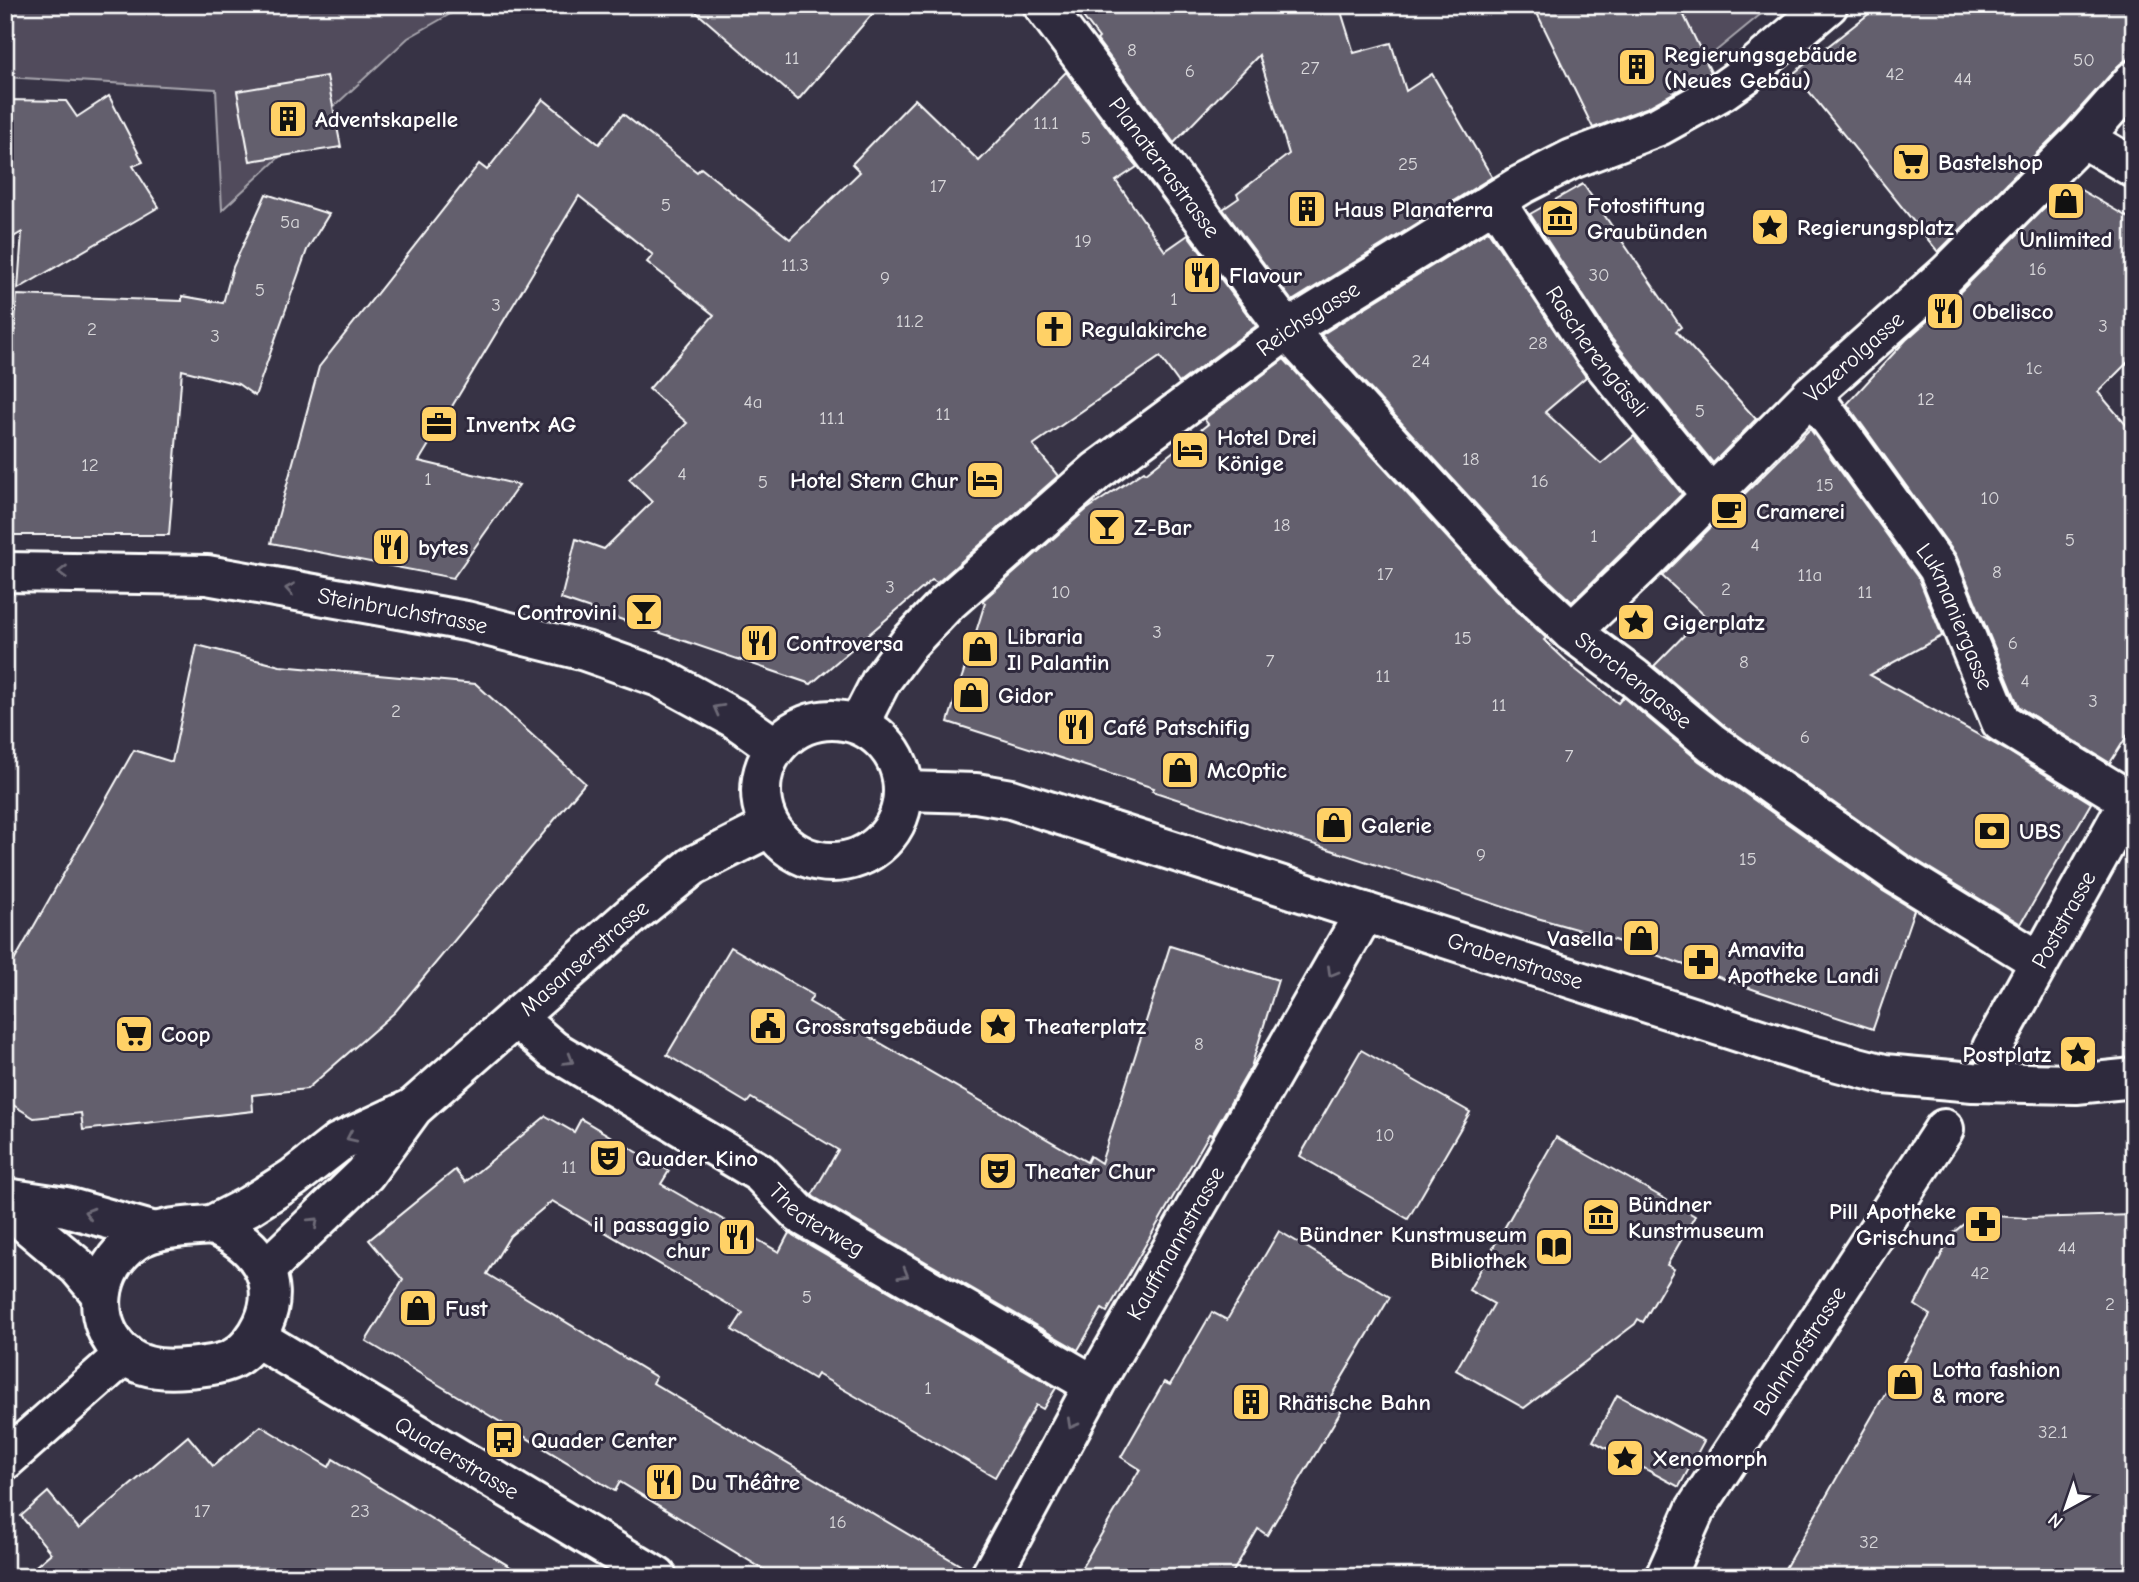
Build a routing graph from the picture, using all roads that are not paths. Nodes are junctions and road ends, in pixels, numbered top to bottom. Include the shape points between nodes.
1 (1044, 5) edge
2 (1828, 5) edge
3 (2134, 80) edge
4 (2084, 138) junction
5 (2134, 168) edge
6 (1495, 201) junction
7 (1287, 330) junction
8 (1812, 394) junction
9 (1712, 495) junction
10 (5, 572) edge
11 (1572, 632) junction
12 (859, 724) junction
13 (775, 747) junction
14 (904, 791) junction
15 (2131, 796) edge
16 (770, 827) junction
17 (1366, 912) junction
18 (2039, 961) junction
19 (516, 1018) junction
20 (1992, 1048) dead end
21 (2134, 1078) edge
22 (413, 1108) junction
23 (1944, 1129) dead end
24 (6, 1198) edge
25 (212, 1225) junction
26 (155, 1232) junction
27 (265, 1270) junction
28 (100, 1293) junction
29 (257, 1338) junction
30 (124, 1354) junction
31 (1094, 1385) junction
32 (5, 1460) edge
33 (657, 1577) edge
34 (990, 1577) edge
35 (1665, 1577) edge

1 - 7 street, Planaterrastrasse
2 - 6 street, Reichsgasse via 1746,74 1695,107 1545,172
3 - 4 street, Vazerolgasse
4 - 5 street
4 - 8 street, Vazerolgasse via 1947,274
6 - 7 street, Reichsgasse
6 - 9 street, Rascherengässli via 1593,351
7 - 11 street, Storchengasse via 1511,575
7 - 12 street, Reichsgasse via 1097,471 946,604 881,681
8 - 9 street, Vazerolgasse
8 - 15 street, Lukmaniergasse via 1938,568 2001,722
9 - 11 street, Vazerolgasse
13 -> 10 street, Steinbruchstrasse via 734,718 659,677 585,650 466,621 207,575
11 - 18 street, Storchengasse via 1712,743 1896,873
12 - 13 street via 835,719 813,722 792,731
12 - 14 street via 884,742 901,771
13 - 16 street via 761,783
14 - 16 street via 893,829 860,856 818,860 797,853
14 - 17 street, Grabenstrasse via 1011,799
15 - 18 street, Poststrasse
16 - 19 street, Masanserstrasse via 693,866
17 - 21 street, Grabenstrasse via 1804,1053 1884,1074 1973,1083 2076,1084
17 -> 31 street, Kauffmannstrasse
18 - 20 street, Poststrasse
19 - 22 street, Masanserstrasse
19 -> 31 street, Theaterweg via 552,1050 760,1173 800,1214
22 -> 25 street, Masanserstrasse via 338,1143 293,1178
27 -> 22 street, Masanserstrasse via 365,1174
23 - 35 street, Bahnhofstrasse via 1695,1510
26 -> 24 street via 66,1207
24 - 28 street
25 - 26 street
25 - 27 street via 250,1247
26 - 28 street via 134,1241 119,1257
27 - 29 street via 271,1291
28 - 30 street via 106,1331
29 - 30 street via 233,1359 199,1367 165,1370 137,1363
29 - 33 street, Quaderstrasse
30 - 32 street
31 -> 34 street, Kauffmannstrasse

